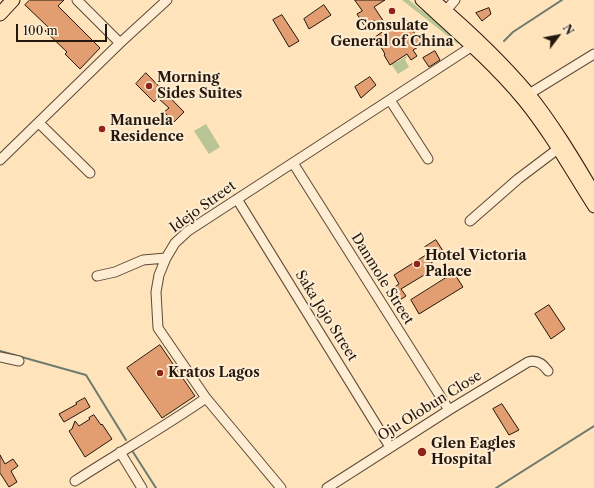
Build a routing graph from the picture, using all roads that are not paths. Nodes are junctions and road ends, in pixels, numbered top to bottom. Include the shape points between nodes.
1 (13, 0) edge
2 (77, 0) edge
3 (167, 0) edge
4 (421, 0) edge
5 (434, 0) edge
6 (455, 0) edge
7 (0, 14) edge
8 (443, 14) junction
9 (120, 43) junction
10 (472, 47) junction
11 (594, 54) edge
12 (529, 94) junction
13 (390, 100) junction
14 (39, 123) junction
15 (561, 146) junction
16 (428, 159) dead end
17 (0, 160) edge
18 (293, 163) junction
19 (90, 173) dead end
20 (594, 192) edge
21 (237, 199) junction
22 (594, 207) edge
23 (470, 221) dead end
24 (166, 258) junction
25 (97, 276) dead end
26 (0, 357) edge
27 (19, 361) dead end
28 (548, 371) dead end
29 (206, 398) junction
30 (449, 410) junction
31 (390, 447) junction
32 (120, 452) junction
33 (75, 481) dead end
34 (142, 488) edge
35 (281, 488) edge
36 (327, 488) edge

1 - 7 highway
2 - 9 street
3 - 9 street
4 - 8 main road
5 - 8 main road
6 - 8 street
8 - 10 main road
8 - 12 main road via 491,52
9 - 14 street
10 - 13 street, Idejo Street
10 - 15 main road via 498,72
11 - 12 street
12 - 15 main road
13 - 16 street
13 - 18 street, Idejo Street
14 - 17 street
14 - 19 street
15 - 20 main road
15 - 22 main road
15 - 23 street
18 - 21 street, Idejo Street
18 - 30 street, Danmole Street
21 - 24 street, Idejo Street via 188,231 175,243
21 - 31 street, Saka Jojo Street
24 - 25 street via 143,260 115,272
24 - 29 street, Idejo Street via 156,292 158,328
26 - 27 street
28 - 30 street, Oju Olobun Close via 534,360 528,362
29 - 32 street via 172,422
29 - 35 street, Idejo Street
30 - 31 street, Oju Olobun Close
31 - 36 street, Oju Olobun Close
32 - 33 street
32 - 34 street

